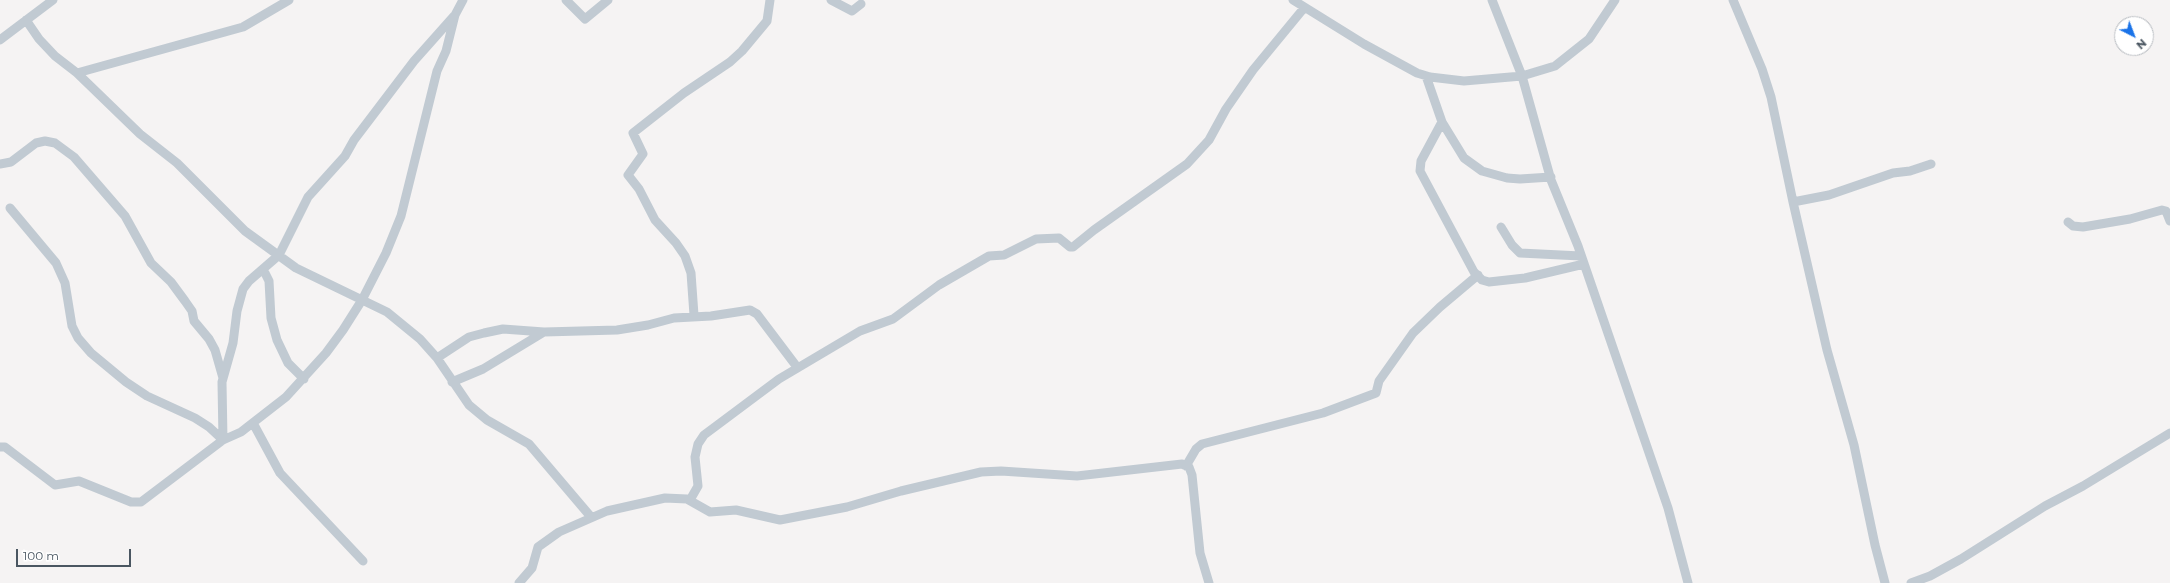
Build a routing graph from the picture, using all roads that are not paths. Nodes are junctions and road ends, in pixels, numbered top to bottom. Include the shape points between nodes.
1 (53, 0) edge
2 (289, 0) edge
3 (463, 0) edge
4 (566, 0) edge
5 (608, 0) edge
6 (770, 0) edge
7 (831, 0) edge
8 (1292, 0) edge
9 (1492, 0) edge
10 (1615, 0) edge
11 (1733, 0) edge
12 (861, 4) dead end
13 (1304, 8) junction
14 (455, 16) junction
15 (26, 20) junction
16 (0, 40) edge
17 (77, 73) junction
18 (1426, 76) junction
19 (1522, 76) junction
20 (1442, 122) junction
21 (0, 164) edge
22 (1931, 164) dead end
23 (1551, 176) junction
24 (1793, 202) junction
25 (10, 208) dead end
26 (2170, 221) edge
27 (2068, 222) dead end
28 (1501, 227) dead end
29 (279, 255) junction
30 (1582, 260) junction
31 (263, 269) junction
32 (1478, 275) junction
33 (362, 300) junction
34 (694, 315) junction
35 (544, 332) junction
36 (437, 358) junction
37 (797, 367) junction
38 (223, 378) junction
39 (304, 379) junction
40 (452, 382) junction
41 (253, 423) junction
42 (2170, 433) edge
43 (223, 440) junction
44 (0, 447) edge
45 (1186, 466) junction
46 (690, 500) junction
47 (591, 517) junction
48 (363, 561) dead end
49 (519, 583) edge
50 (1210, 583) edge
51 (1688, 583) edge
52 (1885, 583) edge
53 (1911, 583) edge

1 - 15 street
2 - 17 street via 243,27
3 - 14 street
4 - 5 street via 585,19
6 - 34 street via 767,21 742,52 633,133 643,154 628,174 655,220 676,243 687,262
7 - 12 street via 852,11
8 - 13 street
9 - 19 street
10 - 19 street via 1589,39 1564,61 1548,69
11 - 24 street via 1769,87
13 - 18 street via 1383,55
13 - 37 street via 1253,70 1226,109 1209,140 1195,156 1076,245 1070,247 1059,238 1036,238 1004,255 989,256 939,285 893,319 860,331
14 - 29 street via 414,61 354,140 345,156 308,197
14 - 33 street via 446,51 436,71 401,216
15 - 16 street
15 - 17 street via 55,56
17 - 29 street via 131,126 177,163 245,231
18 - 19 street via 1464,81
18 - 20 street
19 - 23 street
20 - 23 street via 1464,158 1482,171 1520,179
20 - 32 street via 1421,161 1420,171 1460,247
21 - 38 street via 11,162 36,143 45,140 55,143 74,157 125,216 151,263 171,282 192,311 195,323 215,350
22 - 24 street via 1893,173 1829,195
23 - 30 street
24 - 52 street via 1827,350 1854,444
25 - 43 street via 56,263 65,283 72,326 91,354 142,393 195,418
26 - 27 street via 2166,211 2162,210 2130,219 2083,227 2073,226
28 - 30 street via 1520,253
29 - 31 street
29 - 33 street via 296,268
30 - 32 street via 1506,281 1489,282 1482,280
30 - 51 street via 1668,508
31 - 38 street via 249,281 241,293 233,344
31 - 39 street via 269,281 271,318 277,340 288,363
32 - 45 street via 1413,333 1379,381 1376,393 1323,413 1202,444
33 - 36 street via 374,304 396,319 420,339
33 - 39 street via 326,353
34 - 35 street via 617,330
34 - 37 street via 711,316 752,310
35 - 36 street via 503,329 484,333 469,337
35 - 40 street via 483,369
36 - 40 street
37 - 46 street via 704,435 698,444 696,457 698,486
38 - 43 street
39 - 41 street via 277,406
40 - 47 street via 478,414 530,444
41 - 43 street
41 - 48 street via 280,473
42 - 53 street via 2045,506 1961,559
43 - 44 street via 137,503 79,482 55,484 5,447
45 - 46 street via 1171,465 1077,476 1007,471 981,472 901,490 847,507 780,520 736,510 710,512
45 - 50 street via 1192,475 1200,553
46 - 47 street via 665,498
47 - 49 street via 559,532 538,547 532,568

